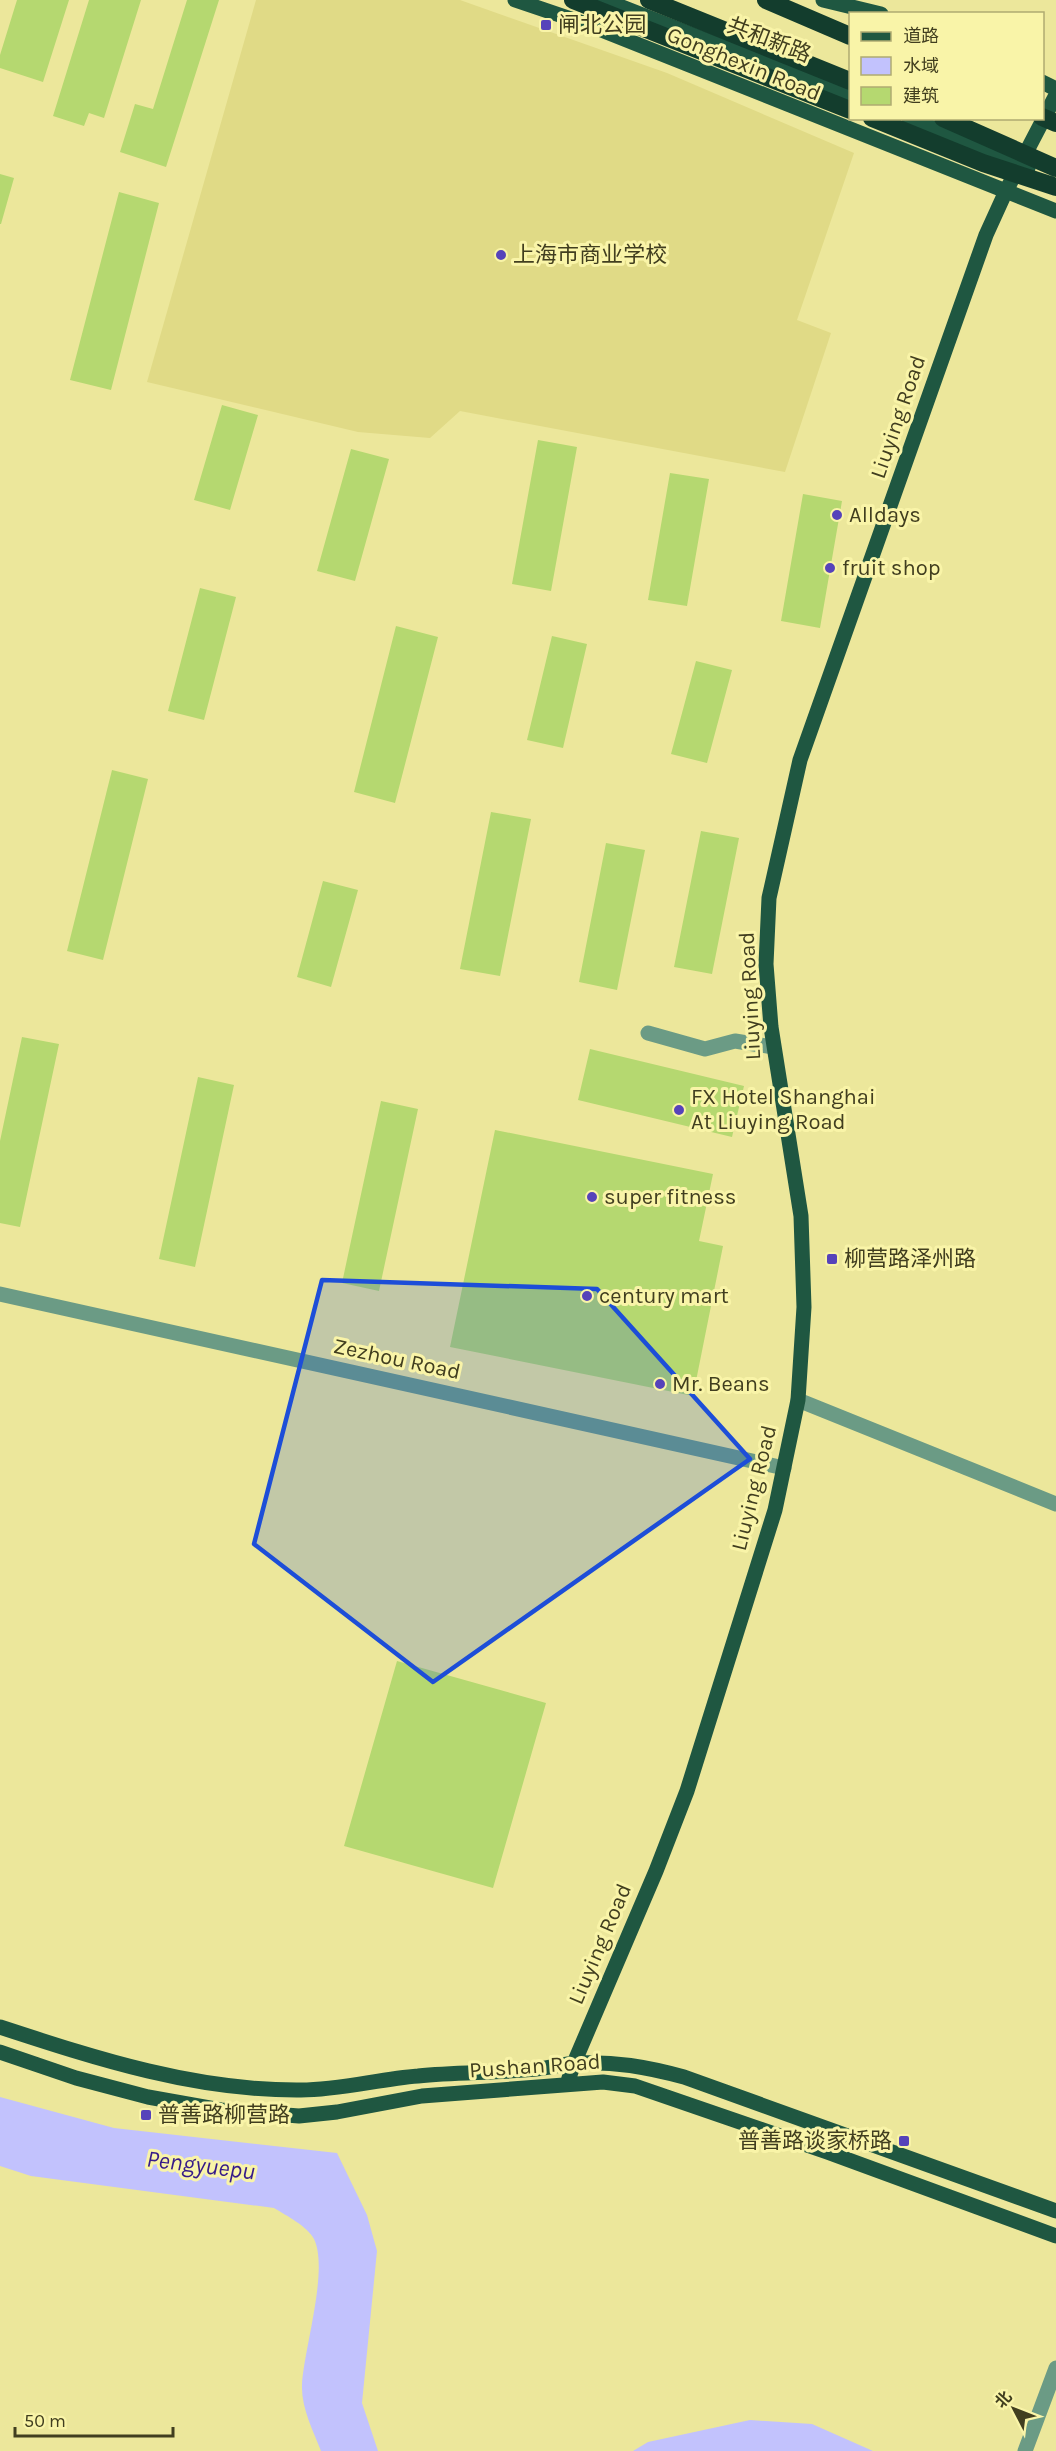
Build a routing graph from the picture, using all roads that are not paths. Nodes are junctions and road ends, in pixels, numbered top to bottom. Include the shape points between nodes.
1 (515, 0) edge
2 (573, 0) edge
3 (604, 0) edge
4 (649, 0) edge
5 (766, 0) edge
6 (827, 1) edge
7 (872, 12) edge
8 (849, 13) edge
9 (849, 36) edge
10 (849, 81) edge
11 (849, 96) edge
12 (1051, 108) edge
13 (849, 110) edge
14 (878, 120) edge
15 (914, 120) edge
16 (948, 120) edge
17 (1019, 165) junction
18 (1056, 168) edge
19 (1056, 180) edge
20 (1056, 187) edge
21 (1006, 191) junction
22 (1056, 211) edge
23 (648, 1033) dead end
24 (773, 1047) junction
25 (0, 1294) edge
26 (798, 1400) junction
27 (784, 1468) junction
28 (1056, 1504) edge
29 (0, 2027) edge
30 (0, 2052) edge
31 (574, 2063) junction
32 (567, 2084) junction
33 (1056, 2211) edge
34 (1056, 2236) edge
35 (1056, 2368) edge
36 (1025, 2451) edge

1 - 21 main road, Gonghexin Road via 589,25
2 - 13 highway
3 - 11 main road, 共和新路
4 - 10 highway, bridge
5 - 9 highway
6 - 7 main road
6 - 8 main road
12 - 17 main road, Liuying Road
14 - 20 highway, bridge via 983,163
15 - 17 main road
16 - 18 highway, bridge
17 - 19 main road
17 - 21 main road, Liuying Road
21 - 22 main road, Gonghexin Road
21 - 24 main road, Liuying Road via 986,235 800,760 769,898 766,964
23 - 24 street via 705,1049 735,1041
24 - 26 main road, Liuying Road via 801,1216 804,1318
25 - 27 street, Zezhou Road
26 - 27 main road, Liuying Road
26 - 28 street
27 - 31 main road, Liuying Road via 687,1791
29 - 31 main road, Pushan Road via 154,2074 224,2085 299,2090
30 - 32 main road, Pushan Road via 148,2097 221,2110 298,2116 422,2096
31 - 32 main road, Liuying Road
31 - 33 main road, Pushan Road via 641,2065 684,2077
32 - 34 main road, Pushan Road via 603,2082 635,2086
35 - 36 street

